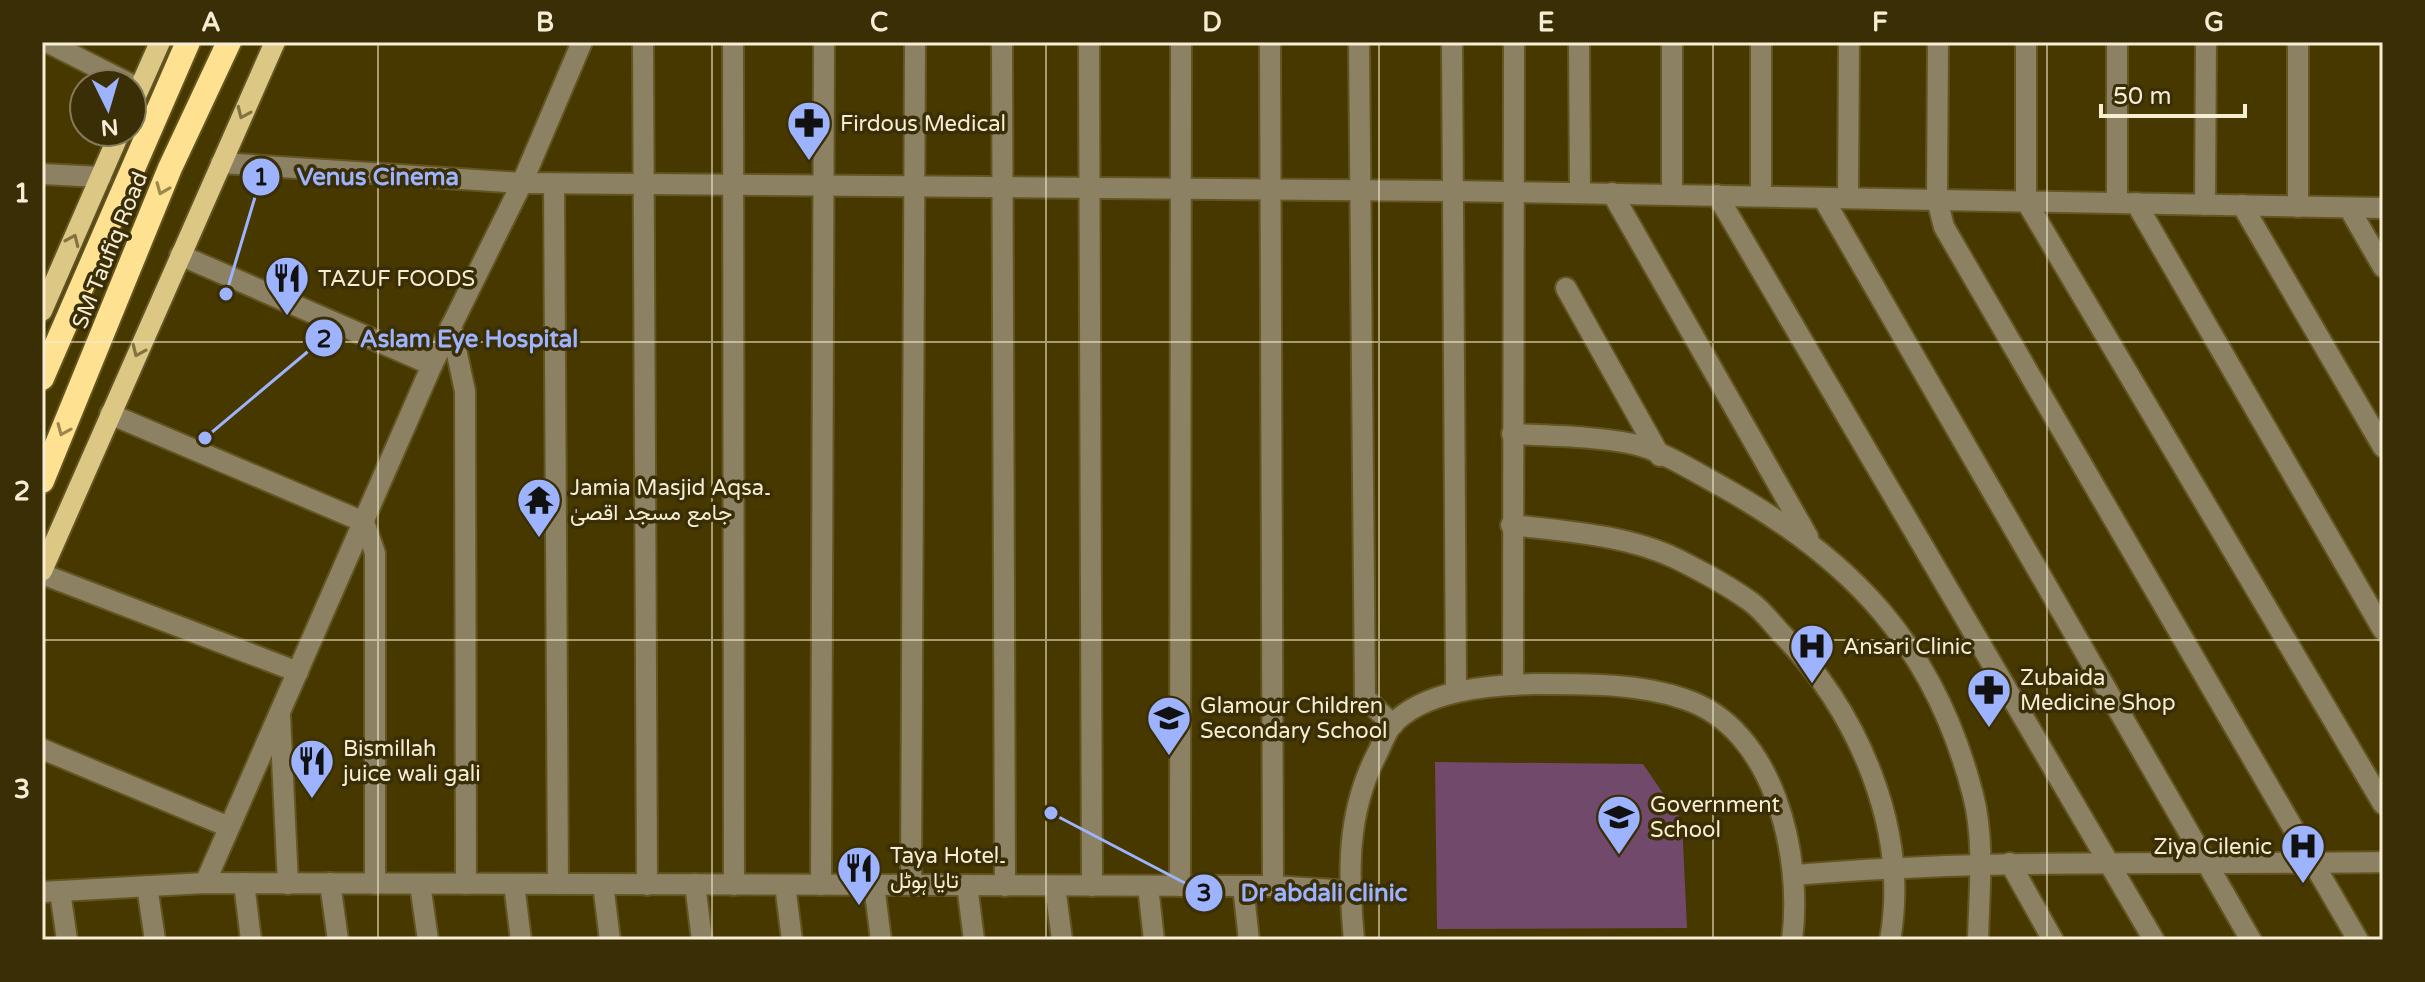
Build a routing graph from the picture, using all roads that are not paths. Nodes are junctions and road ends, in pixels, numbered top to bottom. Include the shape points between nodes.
1 (47, 42) edge
2 (160, 42) edge
3 (188, 42) edge
4 (229, 42) edge
5 (275, 42) edge
6 (582, 42) edge
7 (643, 42) edge
8 (733, 42) edge
9 (824, 42) edge
10 (915, 42) edge
11 (1002, 42) edge
12 (1089, 42) edge
13 (1181, 42) edge
14 (1270, 42) edge
15 (1359, 42) edge
16 (1452, 42) edge
17 (1514, 42) edge
18 (1579, 42) edge
19 (1672, 42) edge
20 (1761, 42) edge
21 (1849, 42) edge
22 (1938, 42) edge
23 (2026, 42) edge
24 (2117, 42) edge
25 (2206, 42) edge
26 (2298, 42) edge
27 (93, 68) edge
28 (146, 68) edge
29 (113, 148) edge
30 (221, 163) junction
31 (42, 174) edge
32 (101, 177) junction
33 (522, 183) junction
34 (554, 184) junction
35 (644, 184) junction
36 (734, 185) junction
37 (824, 186) junction
38 (915, 186) junction
39 (1002, 187) junction
40 (1090, 188) junction
41 (1182, 188) junction
42 (1270, 189) junction
43 (1359, 190) junction
44 (1452, 191) junction
45 (1513, 192) junction
46 (1580, 193) junction
47 (1612, 193) junction
48 (1672, 194) junction
49 (1717, 195) junction
50 (1761, 196) junction
51 (1823, 198) junction
52 (1848, 198) junction
53 (1937, 199) junction
54 (2026, 201) junction
55 (2127, 203) junction
56 (2205, 205) junction
57 (2242, 205) junction
58 (2298, 207) junction
59 (2349, 208) junction
60 (2383, 208) edge
61 (180, 255) junction
62 (2383, 267) edge
63 (1566, 288) dead end
64 (42, 311) edge
65 (451, 326) junction
66 (432, 365) junction
67 (42, 378) edge
68 (110, 414) junction
69 (1512, 434) junction
70 (2383, 447) edge
71 (1660, 456) junction
72 (42, 481) edge
73 (364, 522) junction
74 (1511, 525) junction
75 (1813, 545) junction
76 (42, 572) edge
77 (2383, 630) edge
78 (298, 672) junction
79 (1513, 685) junction
80 (1456, 691) junction
81 (280, 712) junction
82 (1393, 725) junction
83 (42, 749) edge
84 (2383, 804) edge
85 (229, 827) junction
86 (2383, 862) edge
87 (2010, 863) junction
88 (2110, 863) junction
89 (2314, 863) junction
90 (1979, 864) junction
91 (2207, 865) junction
92 (1894, 867) junction
93 (1795, 875) junction
94 (205, 883) junction
95 (244, 883) junction
96 (330, 883) junction
97 (288, 884) junction
98 (375, 884) junction
99 (420, 884) junction
100 (466, 884) junction
101 (514, 884) junction
102 (558, 884) junction
103 (603, 884) junction
104 (695, 884) junction
105 (647, 885) junction
106 (734, 885) junction
107 (785, 885) junction
108 (821, 885) junction
109 (874, 885) junction
110 (911, 885) junction
111 (967, 885) junction
112 (147, 886) junction
113 (1005, 886) junction
114 (1055, 886) junction
115 (1092, 886) junction
116 (1148, 886) junction
117 (1180, 886) junction
118 (1243, 886) junction
119 (1273, 886) junction
120 (51, 891) edge
121 (1350, 891) junction
122 (67, 940) edge
123 (155, 940) edge
124 (251, 940) edge
125 (338, 940) edge
126 (428, 940) edge
127 (521, 940) edge
128 (610, 940) edge
129 (702, 940) edge
130 (792, 940) edge
131 (881, 940) edge
132 (974, 940) edge
133 (1062, 940) edge
134 (1154, 940) edge
135 (1249, 940) edge
136 (1354, 940) edge
137 (1792, 940) edge
138 (1890, 940) edge
139 (1978, 940) edge
140 (2053, 940) edge
141 (2154, 940) edge
142 (2251, 940) edge
143 (2358, 940) edge

1 - 27 street
2 - 28 main road
3 - 67 highway
4 -> 72 highway, SM Taufiq Road via 170,168
5 -> 30 main road
6 - 33 street
7 - 35 street
8 - 36 street
9 - 37 street
10 - 38 street
11 - 39 street
12 - 40 street
13 - 41 street
14 - 42 street
15 - 43 street
16 - 44 street
17 - 45 street
18 - 46 street
19 - 48 street
20 - 50 street
21 - 52 street
22 - 53 street
23 - 54 street
24 - 55 street
25 - 56 street
26 - 58 street
29 - 32 main road
30 - 33 street
30 - 61 main road
31 - 32 street
64 -> 32 main road
33 - 34 street
33 - 65 street
34 - 35 street
34 - 102 street
35 - 36 street
35 - 105 street
36 - 37 street
36 - 106 street
37 - 38 street
37 - 108 street
38 - 39 street
38 - 110 street
39 - 40 street
39 - 113 street
40 - 41 street
40 - 115 street
41 - 42 street
41 - 117 street
42 - 43 street
42 - 119 street
43 - 44 street
43 - 82 street via 1365,698
44 - 45 street
44 - 80 street
45 - 46 street
45 - 69 street
46 - 47 street
47 - 48 street
47 - 75 street
48 - 49 street
49 - 50 street
49 - 88 street
50 - 51 street
51 - 52 street
51 - 91 street
52 - 53 street
53 - 54 street
53 - 89 street via 1944,227
54 - 55 street
54 - 84 street
55 - 56 street
55 - 77 street
56 - 57 street
57 - 58 street
57 - 70 street
58 - 59 street
59 - 60 street
59 - 62 street
61 - 66 street
61 -> 68 main road
63 - 71 street
65 - 66 street
65 - 100 street via 465,391
66 - 73 street
68 - 73 street
68 - 76 main road
69 - 71 street via 1636,445
69 - 74 street
71 - 75 street via 1780,520
73 - 78 street
73 - 98 street via 375,553
74 - 79 street
74 - 92 street via 1599,535 1675,558 1752,602 1813,665 1854,733 1883,805
75 - 90 street via 1889,618 1926,670 1950,722 1974,797
76 - 78 street
78 - 81 street
79 - 80 street
79 - 93 street via 1644,690 1686,699 1727,722 1762,766
80 - 82 street
81 - 85 street
81 - 97 street
82 - 121 street via 1358,792
83 - 85 street
85 - 94 street
86 - 89 street
87 - 88 street
87 - 90 street
87 - 140 street
88 - 91 street
88 - 141 street
89 - 91 street
89 - 143 street
90 - 92 street
90 - 139 street
91 - 142 street
92 - 93 street
92 - 138 street
93 - 137 street
94 - 95 street
94 - 112 street
95 - 97 street
95 - 124 street
96 - 97 street
96 - 98 street
96 - 125 street
98 - 99 street
99 - 100 street
99 - 126 street
100 - 101 street
101 - 102 street
101 - 127 street
102 - 103 street
103 - 105 street
103 - 128 street
104 - 105 street
104 - 106 street
104 - 129 street
106 - 107 street
107 - 108 street
107 - 130 street
108 - 109 street
109 - 110 street
109 - 131 street
110 - 111 street
111 - 113 street
111 - 132 street
112 - 120 street
112 - 123 street
113 - 114 street
114 - 115 street
114 - 133 street
115 - 116 street
116 - 117 street
116 - 134 street
117 - 118 street
118 - 119 street
118 - 135 street
119 - 121 street
120 - 122 street
121 - 136 street

